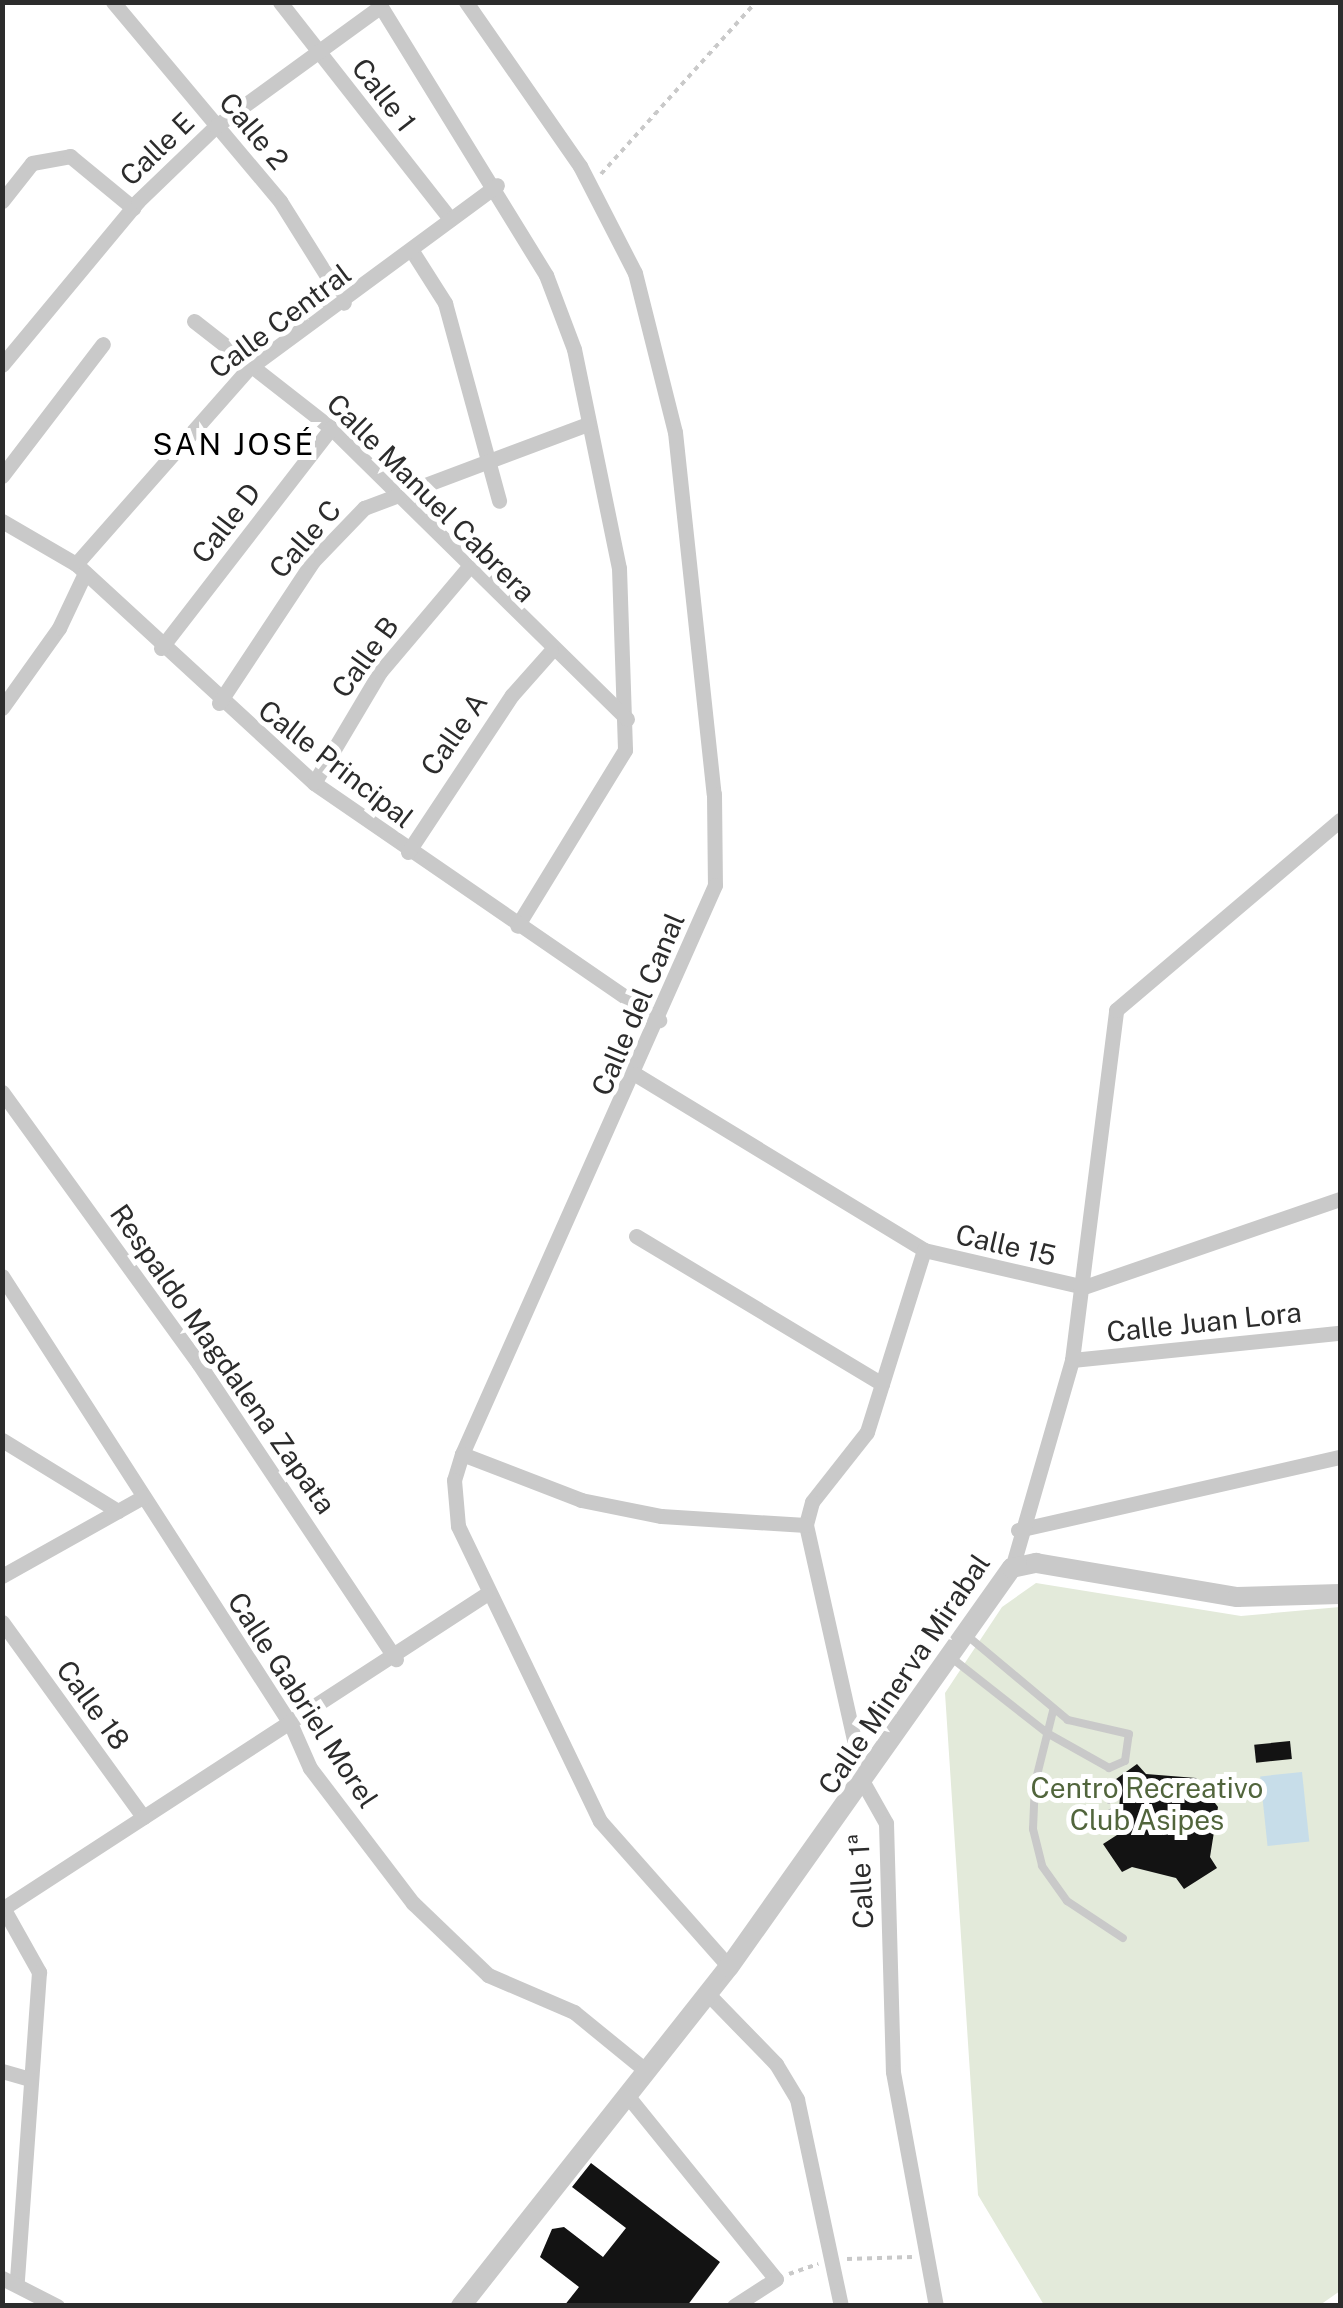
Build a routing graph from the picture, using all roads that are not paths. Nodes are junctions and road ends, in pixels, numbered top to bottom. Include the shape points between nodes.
1 (113, 2) edge
2 (280, 2) edge
3 (466, 2) edge
4 (379, 5) edge
5 (314, 48) junction
6 (216, 126) junction
7 (497, 185) junction
8 (2, 200) edge
9 (132, 208) junction
10 (450, 219) junction
11 (412, 251) junction
12 (344, 304) junction
13 (194, 320) dead end
14 (103, 344) dead end
15 (2, 365) edge
16 (249, 368) junction
17 (588, 424) junction
18 (331, 428) junction
19 (486, 458) junction
20 (2, 476) edge
21 (395, 491) junction
22 (499, 501) dead end
23 (2, 521) edge
24 (468, 568) junction
25 (81, 569) junction
26 (161, 648) junction
27 (551, 650) junction
28 (219, 703) junction
29 (2, 708) edge
30 (627, 718) junction
31 (314, 783) junction
32 (1340, 820) edge
33 (408, 852) junction
34 (517, 926) junction
35 (660, 1020) junction
36 (636, 1074) junction
37 (2, 1092) edge
38 (1340, 1198) edge
39 (636, 1236) dead end
40 (924, 1250) junction
41 (2, 1276) edge
42 (1084, 1288) junction
43 (1340, 1333) edge
44 (1072, 1360) junction
45 (882, 1384) junction
46 (2, 1440) edge
47 (462, 1454) junction
48 (1340, 1457) edge
49 (143, 1497) junction
50 (118, 1511) junction
51 (806, 1526) junction
52 (1018, 1530) junction
53 (1012, 1568) junction
54 (2, 1576) edge
55 (1340, 1594) edge
56 (485, 1595) junction
57 (2, 1622) edge
58 (964, 1634) junction
59 (950, 1656) junction
60 (396, 1659) junction
61 (1053, 1711) junction
62 (291, 1725) junction
63 (1047, 1732) junction
64 (864, 1784) junction
65 (143, 1817) junction
66 (3, 1908) edge
67 (1123, 1938) dead end
68 (729, 1967) junction
69 (707, 1993) junction
70 (644, 2069) junction
71 (2, 2071) edge
72 (30, 2079) junction
73 (626, 2094) junction
74 (10, 2280) edge
75 (57, 2306) edge
76 (461, 2306) edge
77 (734, 2306) edge
78 (841, 2306) edge
79 (936, 2306) edge

1 - 6 street, Calle 2
2 - 5 street, Calle 1
3 - 35 street, Calle del Canal via 590,186 635,272 675,432 714,794 716,885
4 - 5 street, Calle E
4 - 7 street
5 - 6 street, Calle E
5 - 10 street, Calle 1
6 - 9 street, Calle E
6 - 12 street, Calle 2 via 280,202
7 - 10 street, Calle Central
7 - 17 street via 546,274 574,349
8 - 9 street via 32,162 70,156
9 - 15 street, Calle E
10 - 11 street, Calle Central
11 - 12 street, Calle Central
11 - 19 street via 446,303
12 - 16 street, Calle Central
13 - 16 street, Calle Manuel Cabrera
14 - 20 street
16 - 18 street, Calle Manuel Cabrera
16 - 25 street, Calle Central
17 - 19 street, Calle C
17 - 30 street via 619,568
18 - 21 street, Calle Manuel Cabrera
18 - 26 street, Calle D
19 - 21 street, Calle C
19 - 22 street
21 - 24 street, Calle Manuel Cabrera
21 - 28 street, Calle C via 364,508 313,561
23 - 25 street, Calle Principal
24 - 27 street, Calle Manuel Cabrera
24 - 31 street, Calle B via 380,672
25 - 26 street, Calle Principal
25 - 29 street, Calle Central via 59,628
26 - 28 street, Calle Principal
27 - 30 street, Calle Manuel Cabrera
27 - 33 street, Calle A via 490,726
28 - 31 street, Calle Principal
30 - 34 street via 612,775
31 - 33 street, Calle Principal
32 - 42 street, Calle Minerva Mirabal via 1116,1010
33 - 34 street, Calle Principal
34 - 35 street, Calle Principal
35 - 36 street, Calle del Canal
36 - 40 street, Calle 15
36 - 47 street, Calle del Canal
37 - 60 street, Respaldo Magdalena Zapata via 199,1364
38 - 42 street, Calle 15
39 - 45 street
40 - 42 street, Calle 15
40 - 45 street
41 - 49 street, Calle Gabriel Morel
42 - 44 street, Calle Minerva Mirabal
43 - 44 street, Calle Juan Lora
44 - 52 street, Calle Minerva Mirabal
45 - 51 street via 866,1432 812,1502
46 - 50 street
47 - 51 street via 581,1500 661,1516
47 - 56 street, Calle del Canal via 454,1480 458,1526
48 - 52 street
49 - 50 street
49 - 62 street, Calle Gabriel Morel
50 - 54 street
51 - 64 street, Calle 1ª
52 - 53 street, Calle Minerva Mirabal
53 - 55 street via 1036,1563 1237,1597
53 - 58 street, Calle Minerva Mirabal
56 - 60 street
56 - 68 street, Calle del Canal via 600,1821
57 - 65 street, Calle 18
58 - 59 street, Calle Minerva Mirabal
58 - 61 lane
59 - 63 lane
59 - 64 street, Calle Minerva Mirabal
60 - 62 street
61 - 63 lane
61 - 63 lane via 1129,1734 1125,1761 1102,1765
62 - 65 street
62 - 70 street, Calle Gabriel Morel via 310,1768 413,1903 488,1975 574,2012
63 - 67 lane via 1033,1829 1042,1866 1067,1901
64 - 68 street, Calle Minerva Mirabal
64 - 79 street, Calle 1ª via 886,1822 892,2072
65 - 66 street
66 - 72 street via 38,1960
68 - 69 street, Calle Minerva Mirabal
69 - 70 street, Calle Minerva Mirabal
69 - 78 street via 776,2064 797,2099
70 - 73 street, Calle Minerva Mirabal
71 - 72 street
72 - 74 street
73 - 76 street, Calle Minerva Mirabal
73 - 77 street via 776,2279
74 - 75 street

